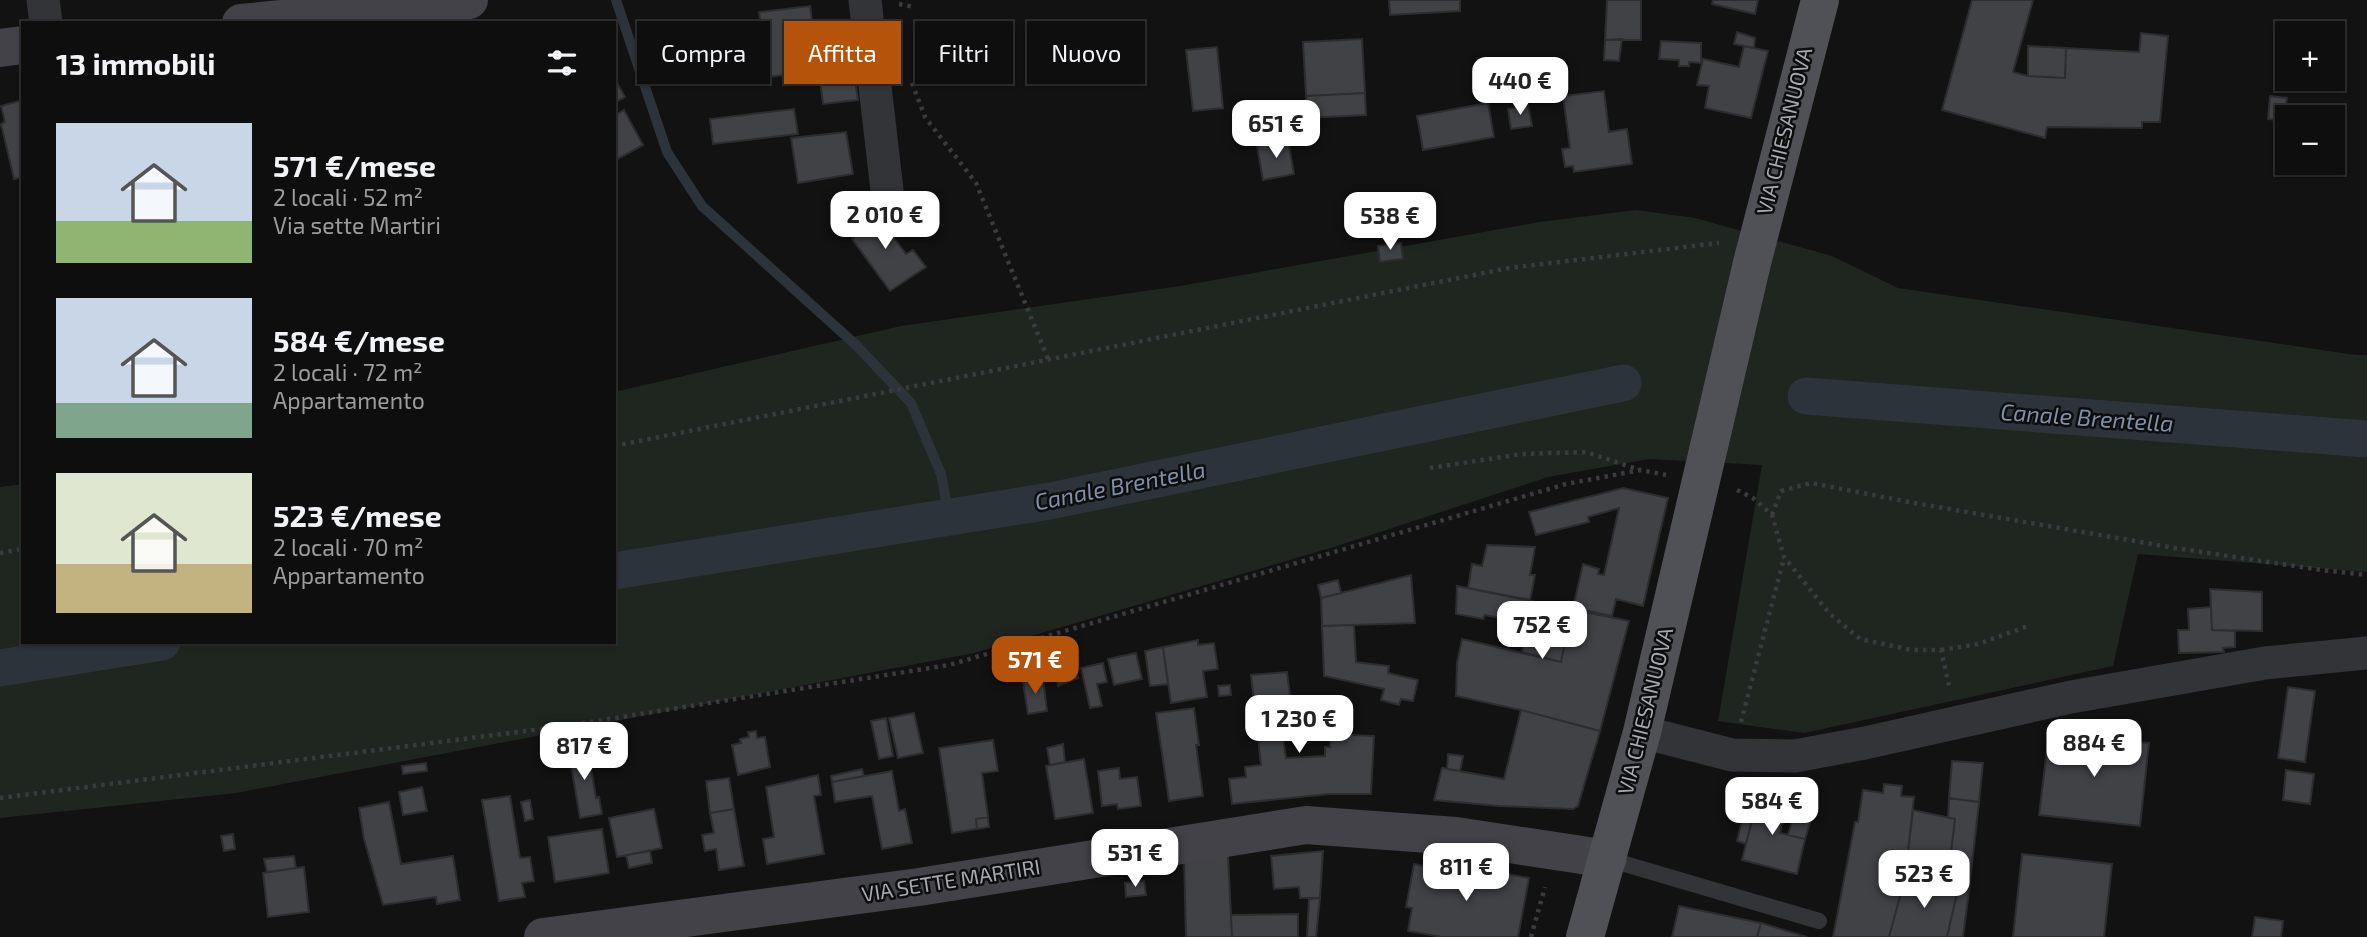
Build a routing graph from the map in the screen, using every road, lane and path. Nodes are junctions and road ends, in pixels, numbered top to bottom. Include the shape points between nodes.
1 (43, 0) edge
2 (469, 0) edge
3 (865, 0) edge
4 (1820, 0) edge
5 (46, 21) edge
6 (261, 21) edge
7 (21, 45) edge
8 (0, 48) edge
9 (907, 71) dead end
10 (887, 190) dead end
11 (1719, 243) dead end
12 (1048, 359) junction
13 (616, 446) edge
14 (1430, 468) dead end
15 (1641, 470) junction
16 (1691, 472) junction
17 (1743, 491) dead end
18 (1772, 514) junction
19 (21, 550) edge
20 (0, 553) edge
21 (1784, 557) junction
22 (2367, 575) edge
23 (2028, 626) dead end
24 (1941, 650) junction
25 (2367, 653) edge
26 (1955, 722) junction
27 (1642, 732) junction
28 (1732, 755) junction
29 (0, 798) edge
30 (1608, 859) junction
31 (1547, 881) dead end
32 (1819, 921) dead end
33 (666, 929) edge
34 (543, 937) edge
35 (1531, 937) edge
36 (1585, 937) edge

1 - 5 street
2 - 6 main road
3 - 10 street
4 - 16 main road, VIA CHIESANUOVA via 1752,263
7 - 8 main road
9 - 12 path via 925,117 976,183
11 - 12 path via 1509,268
12 - 13 path
14 - 15 path via 1522,454 1586,452
15 - 16 path
15 - 29 path via 1553,488 949,665 514,734
16 - 27 main road, VIA CHIESANUOVA
17 - 18 path
18 - 21 path
18 - 22 path via 1781,491 1811,483 2175,548
19 - 20 path
21 - 24 path via 1829,613 1860,639 1912,650
21 - 28 path
23 - 24 path via 1978,644
24 - 26 path
25 - 26 street via 2265,663
26 - 28 street via 1795,755
27 - 28 street
27 - 30 main road, VIA CHIESANUOVA
30 - 32 lane
30 - 33 main road, VIA SETTE MARTIRI via 1456,836 1306,825
30 - 36 main road, VIA CHIESANUOVA
31 - 35 path
33 - 34 main road, VIA SETTE MARTIRI

